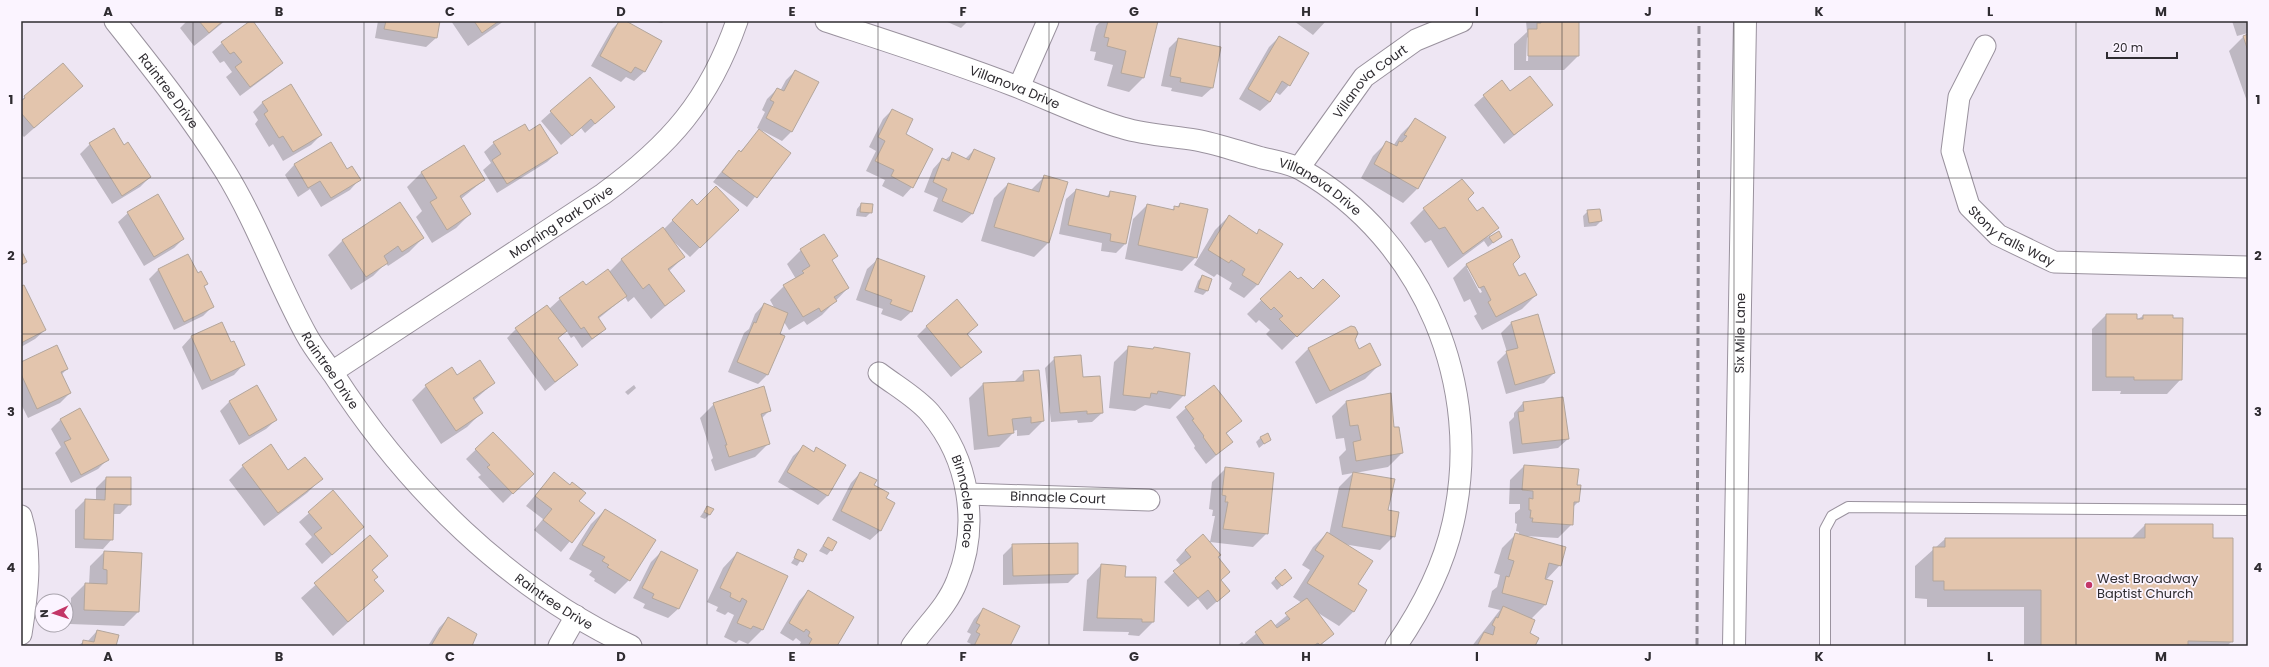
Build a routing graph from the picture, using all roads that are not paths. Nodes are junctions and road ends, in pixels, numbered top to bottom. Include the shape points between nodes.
1 (115, 21) edge
2 (737, 21) edge
3 (826, 21) edge
4 (1048, 21) edge
5 (1462, 21) edge
6 (1745, 21) edge
7 (1985, 46) dead end
8 (1019, 88) junction
9 (1298, 168) junction
10 (2248, 266) edge
11 (332, 372) junction
12 (879, 373) dead end
13 (968, 494) junction
14 (1149, 500) dead end
15 (2248, 510) edge
16 (21, 516) edge
17 (576, 616) junction
18 (21, 634) edge
19 (559, 646) edge
20 (630, 646) edge
21 (912, 646) edge
22 (1396, 646) edge
23 (1734, 646) edge
24 (1825, 646) edge

1 - 11 street, Raintree Drive via 176,98 226,173 306,334
2 - 11 street, Morning Park Drive via 713,79 682,124 664,145 638,168 603,194
3 - 8 street, Villanova Drive via 956,64
4 - 8 street
5 - 9 street, Villanova Court via 1416,40 1364,77
6 - 23 street, Six Mile Lane
7 - 10 street, Stony Falls Way via 1959,97 1952,151 1969,206 1998,235 2054,262
8 - 9 street, Villanova Drive via 1124,128 1199,141
9 - 22 street, Villanova Drive via 1338,192 1369,221 1398,256 1423,296 1439,332 1455,385 1461,432 1460,479 1453,523 1439,570 1419,611
11 - 17 street, Raintree Drive via 391,455 435,503 472,539 522,580
12 - 13 street, Binnacle Place via 929,412 947,437 961,466
13 - 14 street, Binnacle Court
13 - 21 street, Binnacle Place via 970,522 966,554 957,582 939,614
15 - 24 lane via 1848,507 1832,516 1825,529
16 - 18 street via 27,547 28,573
17 - 19 street
17 - 20 street, Raintree Drive

